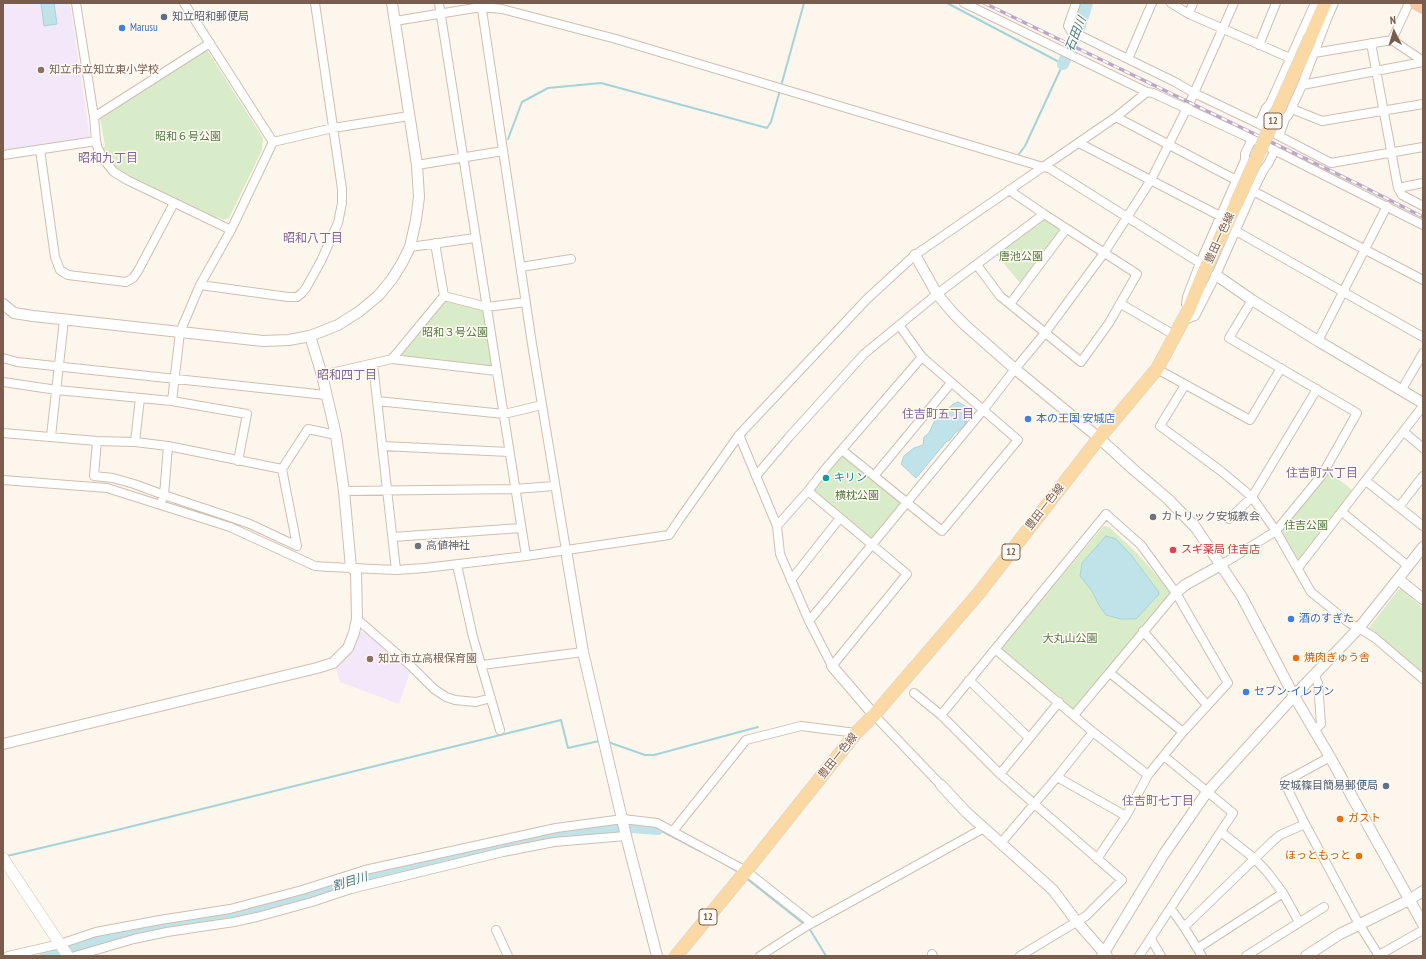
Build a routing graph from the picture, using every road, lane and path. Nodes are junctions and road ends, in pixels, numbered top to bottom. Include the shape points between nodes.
1 (76, 3) edge
2 (184, 3) edge
3 (315, 3) edge
4 (392, 3) edge
5 (438, 3) edge
6 (964, 3) edge
7 (1076, 3) edge
8 (1152, 3) edge
9 (1170, 3) edge
10 (1193, 3) edge
11 (1234, 3) edge
12 (1276, 3) edge
13 (1315, 3) edge
14 (1325, 3) edge
15 (1334, 3) edge
16 (1409, 3) edge
17 (1416, 3) edge
18 (481, 5) edge
19 (1423, 7) edge
20 (440, 14) junction
21 (1188, 14) junction
22 (395, 21) junction
23 (1223, 29) junction
24 (1392, 40) junction
25 (210, 43) junction
26 (1372, 43) junction
27 (1259, 45) junction
28 (1314, 53) junction
29 (1290, 58) junction
30 (1128, 59) junction
31 (1423, 61) edge
32 (1377, 71) junction
33 (1302, 85) junction
34 (1148, 92) junction
35 (1194, 93) junction
36 (1423, 104) edge
37 (1186, 109) junction
38 (1292, 109) junction
39 (1385, 111) junction
40 (408, 116) junction
41 (94, 117) junction
42 (1116, 117) junction
43 (1259, 124) junction
44 (333, 128) junction
45 (1279, 136) junction
46 (1252, 139) junction
47 (96, 141) junction
48 (273, 142) junction
49 (1079, 143) junction
50 (1169, 144) junction
51 (1423, 147) edge
52 (40, 150) junction
53 (1274, 150) junction
54 (503, 151) junction
55 (1392, 153) junction
56 (3, 155) edge
57 (462, 158) junction
58 (417, 165) junction
59 (1043, 167) junction
60 (1151, 180) junction
61 (1236, 180) junction
62 (1423, 183) edge
63 (1398, 188) junction
64 (1009, 190) junction
65 (1253, 191) junction
66 (174, 203) junction
67 (1387, 206) junction
68 (1423, 206) edge
69 (1044, 214) junction
70 (1220, 216) junction
71 (1127, 218) junction
72 (1423, 225) edge
73 (1066, 228) junction
74 (231, 230) junction
75 (1236, 231) junction
76 (475, 238) junction
77 (435, 243) junction
78 (410, 247) junction
79 (1366, 250) junction
80 (1104, 253) junction
81 (915, 255) junction
82 (571, 259) dead end
83 (1200, 263) junction
84 (977, 265) junction
85 (521, 267) junction
86 (1216, 275) junction
87 (1423, 280) edge
88 (200, 285) junction
89 (1343, 291) junction
90 (937, 294) junction
91 (444, 296) junction
92 (1252, 300) junction
93 (526, 302) junction
94 (3, 304) edge
95 (1010, 304) junction
96 (1121, 304) junction
97 (487, 308) junction
98 (1186, 314) junction
99 (64, 320) junction
100 (899, 325) junction
101 (180, 332) junction
102 (1045, 333) junction
103 (310, 336) junction
104 (1176, 336) junction
105 (1423, 337) edge
106 (1318, 341) junction
107 (1423, 353) edge
108 (922, 357) junction
109 (3, 358) edge
110 (392, 359) junction
111 (373, 364) junction
112 (59, 366) junction
113 (1281, 368) junction
114 (1015, 369) junction
115 (1157, 369) junction
116 (497, 371) junction
117 (322, 375) junction
118 (175, 378) junction
119 (3, 382) edge
120 (951, 383) junction
121 (1185, 384) junction
122 (1317, 389) junction
123 (57, 390) junction
124 (1401, 391) junction
125 (326, 395) junction
126 (140, 398) junction
127 (172, 401) junction
128 (377, 401) junction
129 (542, 405) junction
130 (1423, 405) edge
131 (984, 409) junction
132 (504, 414) junction
133 (1404, 432) junction
134 (3, 433) edge
135 (336, 435) junction
136 (739, 435) junction
137 (51, 436) junction
138 (1099, 438) junction
139 (96, 441) junction
140 (135, 442) junction
141 (168, 446) junction
142 (382, 446) junction
143 (1423, 448) edge
144 (842, 450) junction
145 (510, 452) junction
146 (238, 461) junction
147 (282, 469) junction
148 (756, 476) junction
149 (874, 476) junction
150 (1423, 476) edge
151 (3, 480) edge
152 (1366, 481) junction
153 (554, 486) junction
154 (515, 489) junction
155 (344, 491) junction
156 (387, 491) junction
157 (808, 491) junction
158 (164, 496) junction
159 (1252, 497) junction
160 (907, 503) junction
161 (161, 505) junction
162 (1399, 507) junction
163 (1342, 512) junction
164 (840, 518) junction
165 (1229, 519) dead end
166 (777, 526) junction
167 (1423, 526) edge
168 (521, 528) junction
169 (1276, 531) junction
170 (393, 537) junction
171 (873, 544) junction
172 (1423, 547) edge
173 (566, 550) junction
174 (526, 556) junction
175 (457, 565) junction
176 (1221, 565) junction
177 (1408, 566) junction
178 (1298, 568) junction
179 (354, 569) junction
180 (396, 570) junction
181 (1398, 579) junction
182 (791, 580) junction
183 (1176, 593) junction
184 (1423, 600) edge
185 (357, 619) junction
186 (809, 621) junction
187 (1359, 628) junction
188 (1143, 631) junction
189 (995, 649) junction
190 (583, 652) junction
191 (482, 665) junction
192 (832, 666) junction
193 (1110, 673) junction
194 (1314, 674) junction
195 (1423, 678) edge
196 (969, 680) junction
197 (914, 693) dead end
198 (1294, 696) junction
199 (492, 698) junction
200 (1059, 702) junction
201 (1207, 705) junction
202 (941, 714) junction
203 (874, 715) junction
204 (1074, 715) junction
205 (500, 730) dead end
206 (1314, 731) junction
207 (1093, 732) junction
208 (1183, 732) junction
209 (856, 733) junction
210 (1029, 738) junction
211 (3, 744) edge
212 (1164, 756) junction
213 (1330, 757) junction
214 (1000, 774) junction
215 (1148, 775) junction
216 (1057, 777) junction
217 (941, 785) joint
218 (1207, 792) junction
219 (1034, 804) junction
220 (1126, 816) junction
221 (623, 819) junction
222 (1305, 824) junction
223 (984, 828) junction
224 (673, 831) junction
225 (1221, 832) junction
226 (626, 833) junction
227 (1001, 843) junction
228 (3, 858) edge
229 (1097, 859) junction
230 (1255, 859) junction
231 (744, 874) junction
232 (1423, 891) edge
233 (1283, 893) junction
234 (1409, 900) junction
235 (1324, 907) dead end
236 (1170, 909) junction
237 (1077, 922) junction
238 (1299, 922) junction
239 (1359, 924) junction
240 (1423, 924) edge
241 (808, 925) junction
242 (1184, 927) junction
243 (496, 930) dead end
244 (1423, 930) edge
245 (1150, 939) junction
246 (60, 944) junction
247 (1198, 948) junction
248 (1312, 954) edge
249 (1104, 955) edge
250 (8, 956) edge
251 (68, 956) edge
252 (75, 956) edge
253 (508, 956) edge
254 (658, 956) edge
255 (676, 956) edge
256 (760, 956) edge
257 (1020, 956) edge
258 (1139, 956) edge
259 (1161, 956) edge
260 (1202, 956) edge
261 (1246, 956) edge
262 (1379, 956) edge

1 - 41 street
2 - 25 street
3 - 44 street
4 - 22 street
5 - 20 street
6 - 34 street
7 - 30 street via 1068,26 1071,31
8 - 30 street
9 - 21 street
10 - 21 street
11 - 23 street
12 - 27 street
13 - 29 street
14 - 98 main road, 豊田一色線 / 12, bridge
15 - 28 street
16 - 24 street
17 - 19 highway
18 - 20 street
18 - 54 street
18 - 59 street via 616,39
20 - 22 street
20 - 57 street
21 - 23 street
22 - 40 street
23 - 27 street
23 - 35 street
24 - 26 street
24 - 31 street
25 - 41 street
25 - 48 street
26 - 28 street
26 - 32 street
27 - 29 street
28 - 33 street
29 - 43 street
30 - 35 street
31 - 32 street
32 - 33 street
32 - 39 street
33 - 38 street
34 - 37 street
34 - 42 street
35 - 37 street
35 - 43 street
36 - 39 street
37 - 46 street
37 - 50 street
38 - 39 street via 1322,121
38 - 45 street
39 - 55 street
40 - 44 street
40 - 58 street
41 - 47 street
42 - 49 street
42 - 50 street
43 - 45 street
44 - 48 street
44 - 88 street via 342,203 334,232 302,293 297,297 288,297
45 - 55 street via 1331,163
46 - 53 street
46 - 61 street
47 - 52 street
47 - 66 street via 104,160 114,172
48 - 74 street
49 - 59 street
49 - 60 street
50 - 60 street
50 - 61 street
51 - 55 street
52 - 56 street
52 - 66 street via 54,257 60,270 68,275 126,282 133,278
53 - 65 street
53 - 67 street
54 - 57 street
54 - 85 street
55 - 63 street
57 - 58 street
57 - 76 street
58 - 78 street via 419,197
59 - 64 street
59 - 71 street via 1049,168
60 - 70 street
60 - 71 street
61 - 70 street
62 - 63 street
63 - 68 street via 1402,195
64 - 69 street
64 - 81 street
65 - 75 street
65 - 79 street
66 - 74 street
67 - 72 street
67 - 79 street
69 - 73 street
69 - 84 street
70 - 83 street
71 - 80 street
71 - 83 street
73 - 80 street
73 - 95 street
74 - 88 street
75 - 86 street
75 - 89 street
76 - 77 street
76 - 97 street
77 - 78 street
77 - 91 street
78 - 103 street via 392,279 379,295 338,325
79 - 87 street
79 - 89 street
80 - 96 street via 1137,274
80 - 102 street
81 - 90 street
81 - 136 street via 867,299
82 - 85 street
83 - 98 street via 1186,297
84 - 90 street
84 - 95 street via 1000,296
85 - 93 street
86 - 92 street
86 - 98 street via 1195,316
88 - 101 street
89 - 105 street
89 - 106 street
90 - 100 street
90 - 114 street via 952,313
91 - 97 street
91 - 110 street
92 - 106 street
92 - 113 street via 1229,338
93 - 97 street
93 - 129 street
94 - 99 street via 14,313
95 - 102 street
96 - 102 street via 1081,362
96 - 104 street
97 - 116 street
98 - 104 main road, 豊田一色線 / 12
99 - 101 street
99 - 112 street
100 - 108 street
100 - 148 street via 864,354
101 - 103 street via 263,341
101 - 118 street
102 - 114 street
103 - 117 street
104 - 115 main road, 豊田一色線 / 12
106 - 124 street
107 - 124 street
108 - 120 street
108 - 144 street
109 - 112 street
110 - 111 street
110 - 116 street
111 - 117 street
111 - 128 street
112 - 118 street
112 - 123 street
113 - 121 street via 1250,420
113 - 122 street
114 - 131 street
114 - 138 street
115 - 121 street
115 - 138 main road, 豊田一色線 / 12
116 - 132 street
117 - 125 street
118 - 125 street
118 - 127 street
119 - 123 street
120 - 131 street
120 - 149 street
121 - 159 street via 1160,426
122 - 159 street
122 - 169 street via 1358,413 1322,475
123 - 126 street
123 - 137 street
124 - 130 street
125 - 135 street
126 - 127 street
126 - 140 street
127 - 146 street via 247,414
128 - 132 street
128 - 142 street
129 - 132 street
129 - 153 street
130 - 133 street
131 - 160 street
131 - 160 street via 1018,440 942,531
132 - 145 street
133 - 143 street
133 - 152 street
134 - 137 street
135 - 147 street via 308,429
135 - 155 street
136 - 148 street
136 - 173 street via 669,535
137 - 139 street
138 - 176 street via 1168,499 1196,528
138 - 203 main road, 豊田一色線 / 12 via 979,593
139 - 140 street
139 - 158 street via 94,476 113,478
140 - 141 street
141 - 146 street
141 - 158 street
142 - 145 street
142 - 156 street
144 - 149 street
144 - 157 street
145 - 154 street
146 - 147 street
147 - 158 street via 297,546 250,524
148 - 166 street
149 - 160 street
150 - 162 street
151 - 161 street via 108,488
152 - 162 street
152 - 163 street
153 - 154 street
153 - 173 street
154 - 156 street
154 - 168 street
155 - 156 street
155 - 179 street
156 - 170 street
157 - 164 street
157 - 166 street
158 - 161 street
159 - 165 street
159 - 169 street
160 - 171 street
161 - 179 street via 230,527 316,566
162 - 167 street
163 - 177 street
163 - 178 street
164 - 171 street
164 - 182 street
166 - 182 street via 780,554
168 - 170 street
168 - 174 street
169 - 176 street
169 - 178 street
170 - 180 street
171 - 186 street
171 - 192 street via 907,574
172 - 177 street
173 - 174 street
173 - 190 street
174 - 175 street
175 - 180 street
175 - 191 street
176 - 183 street via 1185,585
176 - 198 street via 1242,597
177 - 181 street
178 - 187 street via 1311,592
179 - 180 street
179 - 185 street
181 - 184 street
181 - 187 street
182 - 186 street
183 - 188 street
183 - 189 street via 1141,545 1106,514
183 - 201 street via 1228,683
185 - 199 street via 446,697 476,702
185 - 211 street via 348,648 333,663
186 - 192 street
187 - 194 street
187 - 195 street
188 - 193 street
188 - 201 street
189 - 196 street
189 - 200 street
190 - 191 street
190 - 221 street
191 - 199 street
192 - 203 street
193 - 204 street
193 - 208 street
194 - 198 street
194 - 206 street via 1318,683 1321,724
196 - 202 street
196 - 210 street
197 - 202 street
198 - 206 street
198 - 218 street
199 - 205 street
200 - 204 street
200 - 210 street
201 - 208 street
202 - 214 street
203 - 209 main road, 豊田一色線 / 12
203 - 217 street
204 - 207 street
206 - 213 street
207 - 215 street
207 - 216 street
208 - 212 street
209 - 224 street via 801,726 746,740
209 - 231 main road, 豊田一色線 / 12
210 - 214 street
212 - 215 street
212 - 218 street
213 - 222 street via 1284,782
213 - 234 street
214 - 219 street
215 - 220 street
216 - 219 street
216 - 220 street
217 - 223 street
218 - 225 street via 1233,813
218 - 249 street via 1164,854
219 - 227 street
219 - 229 street
220 - 229 street
221 - 224 street via 657,823
221 - 226 street
221 - 246 street via 556,828 365,870 230,909 96,932
222 - 230 street via 1280,835
222 - 239 street
223 - 227 street
223 - 241 street
224 - 231 street
225 - 230 street
225 - 236 street
226 - 252 street via 554,842 503,852 351,889 257,917 167,932
226 - 254 street
227 - 237 street via 1053,890
228 - 246 main road
229 - 237 street via 1122,880
230 - 233 street
230 - 242 street
231 - 241 street
231 - 255 main road, 豊田一色線 / 12
232 - 234 street
233 - 238 street
233 - 247 street
234 - 239 street
234 - 240 street
235 - 238 street
236 - 242 street
236 - 245 street
237 - 249 street
237 - 257 street
238 - 261 street
239 - 248 street
239 - 262 street
241 - 256 street
242 - 247 street
243 - 253 street
244 - 262 street
245 - 258 street
245 - 259 street
246 - 250 street
246 - 251 main road
247 - 260 street

